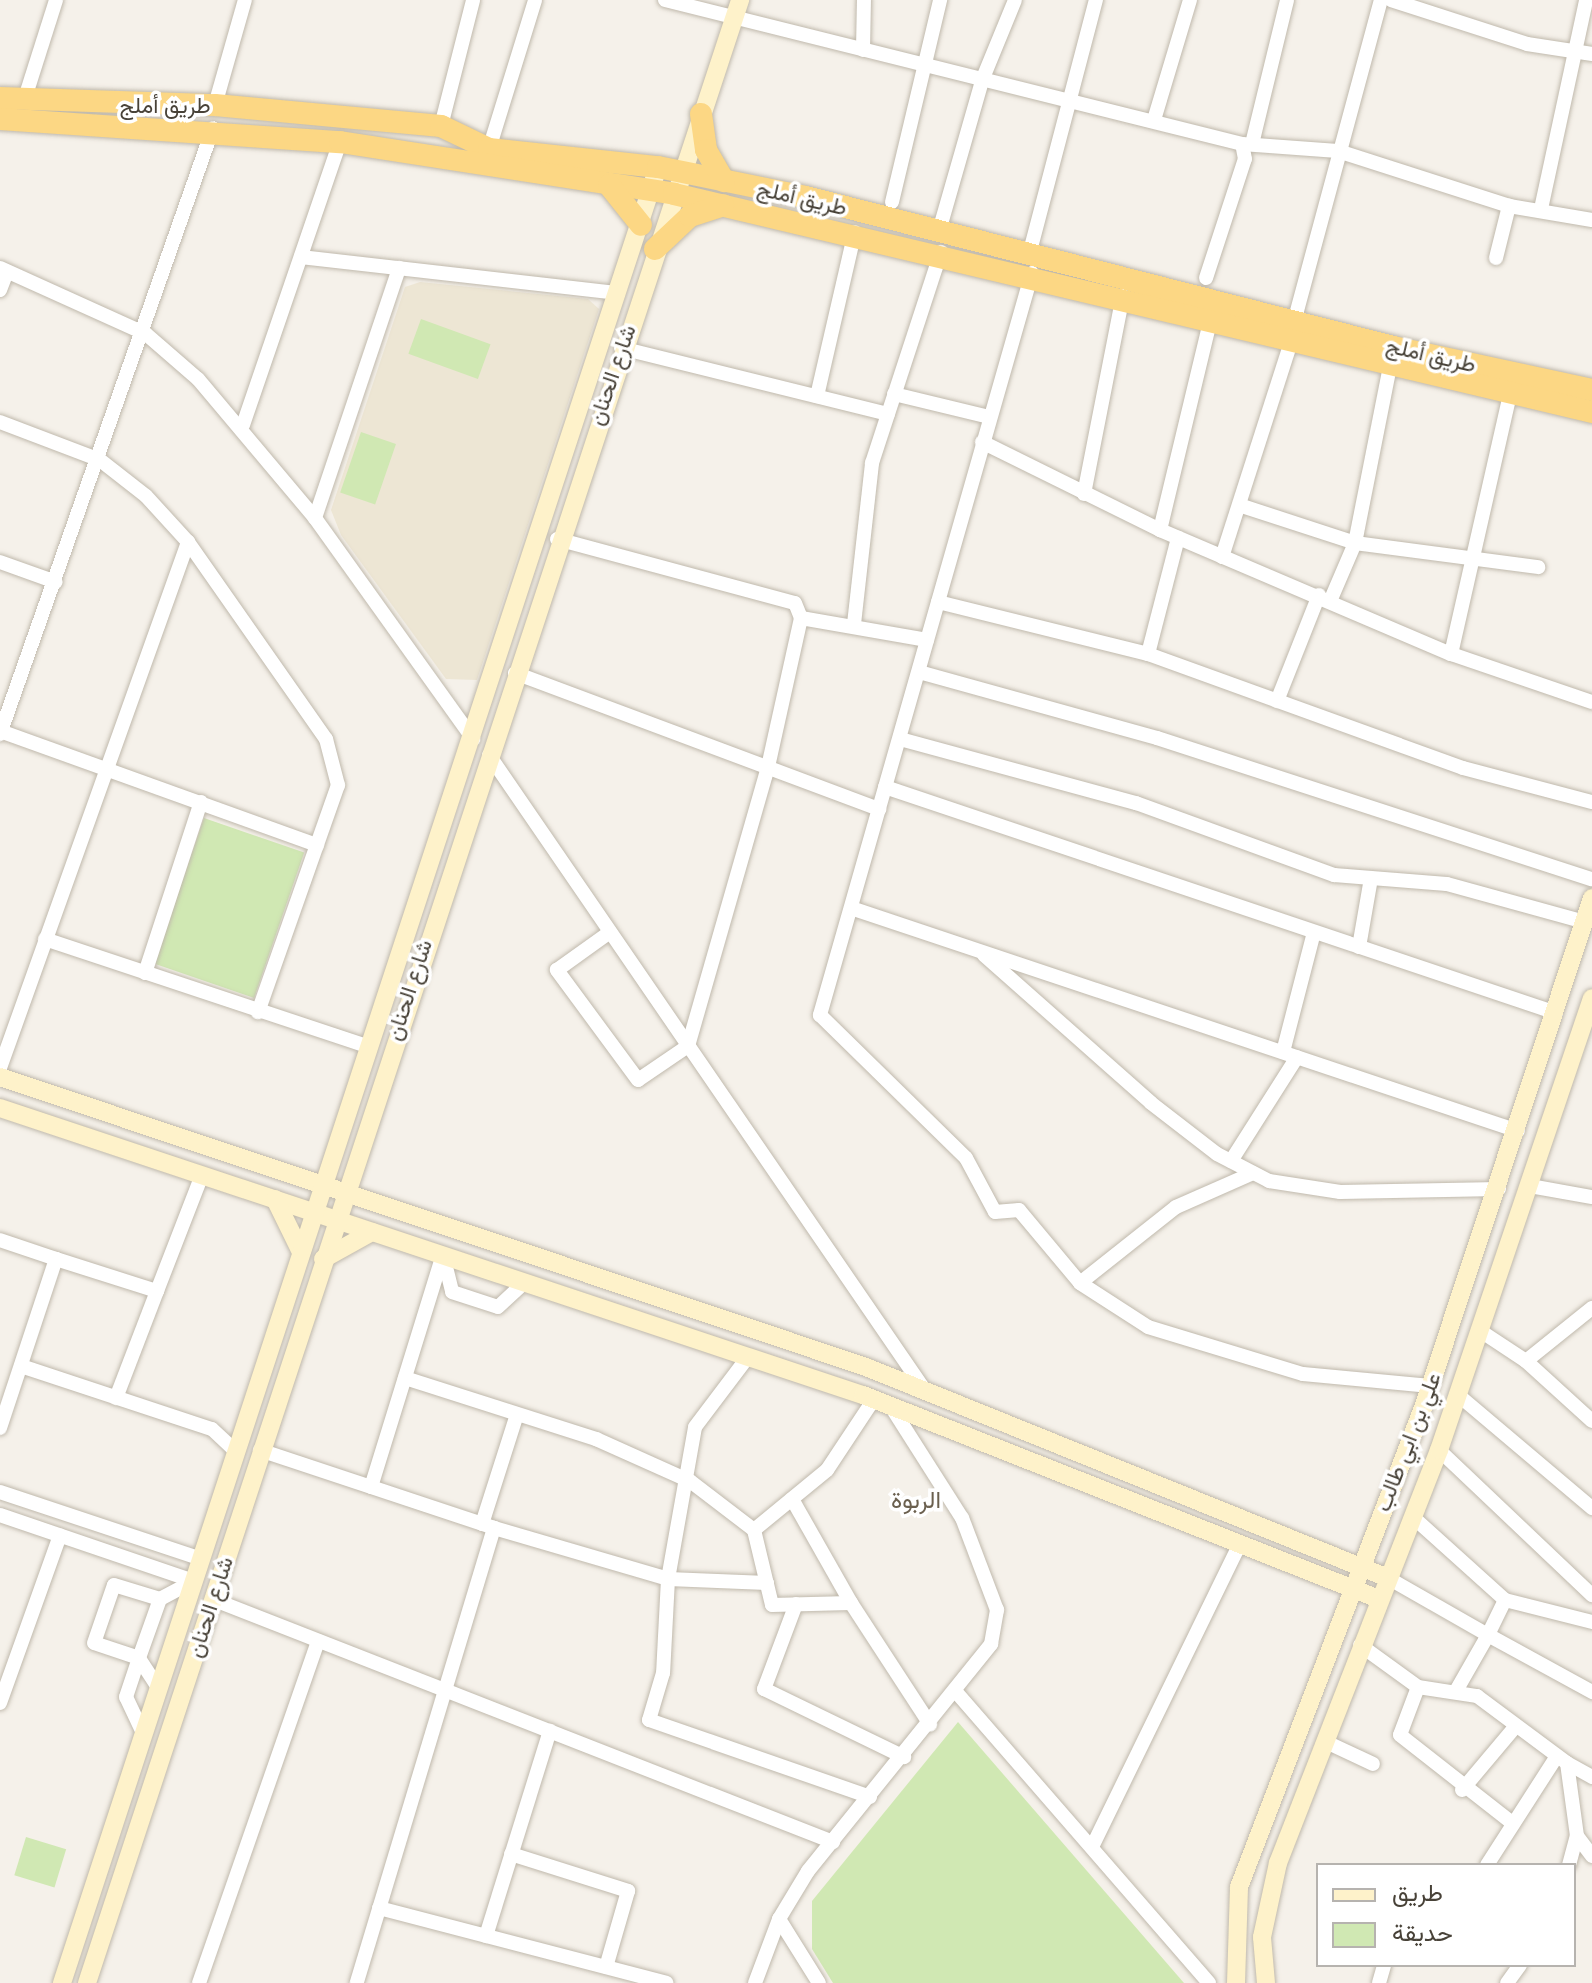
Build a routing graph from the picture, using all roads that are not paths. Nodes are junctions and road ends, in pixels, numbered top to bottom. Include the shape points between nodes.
1 (56, 0) edge
2 (245, 0) edge
3 (473, 0) edge
4 (535, 0) edge
5 (665, 0) edge
6 (740, 0) edge
7 (864, 0) edge
8 (940, 0) edge
9 (1015, 0) edge
10 (1096, 0) edge
11 (1190, 0) edge
12 (1287, 0) edge
13 (1381, 0) edge
14 (1391, 0) edge
15 (1586, 0) edge
16 (734, 20) junction
17 (863, 50) junction
18 (1571, 53) junction
19 (1592, 54) edge
20 (925, 64) junction
21 (983, 78) junction
22 (0, 98) edge
23 (1070, 99) junction
24 (24, 101) junction
25 (215, 105) junction
26 (701, 114) junction
27 (0, 119) edge
28 (1154, 120) junction
29 (441, 126) junction
30 (213, 128) junction
31 (340, 142) junction
32 (1247, 144) junction
33 (489, 149) junction
34 (1338, 151) junction
35 (658, 167) junction
36 (681, 171) junction
37 (724, 181) junction
38 (609, 185) junction
39 (652, 189) junction
40 (674, 194) junction
41 (892, 202) dead end
42 (723, 205) junction
43 (1509, 206) junction
44 (1541, 209) junction
45 (1592, 220) edge
46 (641, 225) junction
47 (855, 232) junction
48 (940, 242) junction
49 (655, 249) junction
50 (301, 257) junction
51 (1496, 258) dead end
52 (1030, 264) junction
53 (399, 268) junction
54 (4, 270) edge
55 (1206, 278) dead end
56 (0, 290) edge
57 (618, 293) junction
58 (1123, 296) junction
59 (1211, 318) junction
60 (1293, 330) junction
61 (146, 334) junction
62 (621, 348) junction
63 (1390, 366) junction
64 (1592, 390) edge
65 (894, 394) junction
66 (1510, 395) junction
67 (817, 396) junction
68 (1592, 412) edge
69 (888, 414) junction
70 (989, 417) junction
71 (0, 422) edge
72 (243, 425) junction
73 (982, 442) junction
74 (100, 460) junction
75 (1084, 494) junction
76 (1242, 506) junction
77 (315, 518) junction
78 (1160, 530) junction
79 (1178, 538) junction
80 (557, 539) junction
81 (188, 542) junction
82 (1355, 543) junction
83 (1475, 555) junction
84 (1222, 557) junction
85 (0, 562) edge
86 (1538, 567) dead end
87 (56, 582) junction
88 (1325, 597) junction
89 (938, 602) junction
90 (801, 618) junction
91 (854, 624) junction
92 (927, 640) junction
93 (1148, 654) junction
94 (1451, 654) junction
95 (919, 672) junction
96 (515, 673) junction
97 (1277, 701) junction
98 (1592, 702) edge
99 (0, 732) edge
100 (473, 739) junction
101 (900, 739) junction
102 (489, 755) junction
103 (768, 767) junction
104 (106, 768) junction
105 (885, 787) junction
106 (201, 802) junction
107 (1592, 802) edge
108 (879, 809) junction
109 (317, 845) junction
110 (1371, 878) junction
111 (1592, 879) edge
112 (1592, 898) edge
113 (851, 908) junction
114 (1585, 922) junction
115 (610, 932) junction
116 (1314, 932) junction
117 (45, 939) junction
118 (1359, 947) junction
119 (979, 951) junction
120 (145, 973) junction
121 (1592, 998) edge
122 (258, 1012) junction
123 (1556, 1013) junction
124 (688, 1046) junction
125 (369, 1047) junction
126 (1290, 1055) junction
127 (0, 1068) edge
128 (0, 1077) edge
129 (0, 1108) edge
130 (1518, 1131) junction
131 (333, 1156) junction
132 (1231, 1161) junction
133 (353, 1162) junction
134 (1253, 1173) junction
135 (202, 1175) junction
136 (293, 1176) junction
137 (322, 1186) junction
138 (1530, 1186) junction
139 (1499, 1189) junction
140 (343, 1192) junction
141 (1592, 1197) edge
142 (275, 1199) junction
143 (380, 1204) junction
144 (314, 1212) junction
145 (335, 1219) junction
146 (372, 1232) junction
147 (0, 1240) edge
148 (301, 1252) junction
149 (443, 1255) junction
150 (56, 1259) junction
151 (321, 1262) junction
152 (525, 1282) junction
153 (1080, 1283) junction
154 (157, 1291) junction
155 (1592, 1308) edge
156 (1479, 1330) junction
157 (748, 1357) junction
158 (1526, 1361) junction
159 (21, 1366) junction
160 (405, 1378) junction
161 (1430, 1386) junction
162 (924, 1389) junction
163 (1457, 1394) junction
164 (116, 1398) junction
165 (882, 1402) junction
166 (517, 1414) junction
167 (1592, 1421) edge
168 (0, 1428) edge
169 (260, 1450) junction
170 (1439, 1450) junction
171 (236, 1451) junction
172 (690, 1481) junction
173 (371, 1487) junction
174 (0, 1492) edge
175 (792, 1499) junction
176 (1592, 1508) edge
177 (0, 1515) edge
178 (1414, 1518) junction
179 (488, 1526) junction
180 (99, 1529) junction
181 (754, 1530) junction
182 (60, 1535) junction
183 (83, 1543) junction
184 (1240, 1544) junction
185 (201, 1559) junction
186 (1360, 1566) junction
187 (1388, 1578) junction
188 (668, 1579) junction
189 (194, 1581) junction
190 (767, 1583) junction
191 (1352, 1589) junction
192 (1592, 1595) edge
193 (160, 1599) junction
194 (212, 1599) junction
195 (1379, 1599) junction
196 (1505, 1600) junction
197 (851, 1603) junction
198 (796, 1604) junction
199 (1592, 1622) edge
200 (1488, 1635) junction
201 (318, 1641) junction
202 (1360, 1645) junction
203 (0, 1656) edge
204 (139, 1658) junction
205 (15, 1661) junction
206 (1418, 1687) junction
207 (159, 1689) junction
208 (445, 1690) junction
209 (1456, 1691) junction
210 (1592, 1692) edge
211 (957, 1693) junction
212 (0, 1703) edge
213 (930, 1724) junction
214 (1515, 1727) junction
215 (550, 1731) junction
216 (144, 1735) junction
217 (1324, 1741) junction
218 (904, 1757) junction
219 (1561, 1761) junction
220 (1373, 1764) dead end
221 (1592, 1777) edge
222 (1462, 1790) junction
223 (870, 1797) junction
224 (1511, 1822) junction
225 (1577, 1836) junction
226 (833, 1842) junction
227 (1092, 1847) junction
228 (511, 1854) junction
229 (1592, 1856) edge
230 (1488, 1863) edge
231 (1570, 1863) edge
232 (379, 1908) junction
233 (779, 1919) junction
234 (486, 1936) junction
235 (606, 1967) junction
236 (93, 1982) edge
237 (62, 1983) edge
238 (199, 1983) edge
239 (357, 1983) edge
240 (666, 1983) edge
241 (755, 1983) edge
242 (819, 1983) edge
243 (1209, 1983) edge
244 (1236, 1983) edge
245 (1266, 1983) edge

1 - 24 street
2 - 25 street
3 - 29 street
4 - 33 street
5 - 16 street
6 - 16 main road, شارع الحنان
7 - 17 street
8 - 20 street
9 - 21 street
10 - 23 street
11 - 28 street
12 - 32 street
13 - 34 street
14 - 18 street
15 - 18 street
16 - 17 street
16 - 26 main road, شارع الحنان
17 - 20 street
18 - 19 street
18 - 44 street
20 - 21 street
20 - 41 street
21 - 23 street
21 - 48 street
22 - 24 highway, طريق أملج
23 - 28 street
23 - 52 street
24 - 25 highway, طريق أملج
25 - 29 highway, طريق أملج
26 - 36 main road, شارع الحنان
26 - 37 highway via 706,150
27 - 30 highway, طريق أملج
28 - 32 street
29 - 33 highway, طريق أملج
30 - 31 highway, طريق أملج
30 - 61 street
31 - 38 highway, طريق أملج
31 - 50 street
32 - 34 street
32 - 55 street
33 - 35 highway, طريق أملج
34 - 43 street
34 - 60 street
35 - 36 highway, طريق أملج
35 - 39 main road, شارع الحنان
36 - 37 highway, طريق أملج
36 - 40 main road, شارع الحنان
37 - 48 highway, طريق أملج
38 - 39 highway, طريق أملج
38 - 46 highway
39 - 40 highway, طريق أملج
39 - 46 main road, شارع الحنان
40 - 42 highway, طريق أملج
40 - 49 main road, شارع الحنان
42 - 47 highway, طريق أملج
42 - 49 highway via 690,216
43 - 44 street
43 - 51 street
44 - 45 street
46 - 57 main road, شارع الحنان
47 - 48 highway, طريق أملج
47 - 67 street
48 - 52 highway, طريق أملج
48 - 65 street
49 - 62 main road, شارع الحنان
50 - 53 street
50 - 72 street
52 - 58 highway, طريق أملج
52 - 60 highway, طريق أملج
52 - 70 street
53 - 57 street
53 - 77 street
54 - 56 street
54 - 61 street
57 - 100 main road, شارع الحنان
58 - 59 highway, طريق أملج
58 - 75 street
59 - 60 highway, طريق أملج
59 - 78 street
60 - 63 highway, طريق أملج
60 - 64 highway, طريق أملج
60 - 76 street
61 - 72 street
61 - 74 street
62 - 67 street
62 - 80 main road, شارع الحنان
63 - 66 highway, طريق أملج
63 - 82 street
65 - 69 street
65 - 70 street
66 - 68 highway, طريق أملج
66 - 83 street
67 - 69 street
69 - 91 street via 872,463
70 - 73 street
71 - 74 street
72 - 77 street
73 - 75 street
73 - 89 street
74 - 81 street
74 - 87 street
75 - 78 street
76 - 82 street
76 - 84 street
77 - 100 street
78 - 79 street
79 - 84 street
79 - 93 street
80 - 90 street via 795,603
80 - 96 main road, شارع الحنان
81 - 104 street
81 - 109 street via 326,739 338,785
82 - 83 street
82 - 88 street
83 - 86 street
83 - 94 street
84 - 88 street
85 - 87 street
87 - 99 street
88 - 94 street
88 - 97 street
89 - 92 street
89 - 93 street
90 - 91 street
90 - 103 street
91 - 92 street
92 - 95 street
93 - 97 street
94 - 98 street
95 - 101 street
95 - 111 street via 1157,738
96 - 102 main road, شارع الحنان
96 - 103 street
97 - 107 street via 1463,768
99 - 104 street
100 - 125 main road, شارع الحنان
101 - 105 street
101 - 110 street via 1136,803 1334,875
102 - 115 street
102 - 133 main road, شارع الحنان
103 - 108 street
103 - 124 street
104 - 106 street
104 - 117 street
105 - 108 street
105 - 116 street
106 - 109 street
106 - 120 street
108 - 113 street
109 - 122 street
110 - 114 street via 1447,884
110 - 118 street
112 - 114 main road, علي بن ابي طالب
113 - 119 street
113 - 153 street via 820,1015 966,1158 995,1212 1019,1210
114 - 123 main road, علي بن ابي طالب
115 - 124 street
115 - 124 street via 557,970 638,1080
116 - 118 street
116 - 126 street
117 - 120 street
117 - 127 street
118 - 123 street
119 - 126 street
119 - 132 street via 1151,1103
120 - 122 street
121 - 138 main road, علي بن ابي طالب
122 - 125 street
123 - 130 main road, علي بن ابي طالب
124 - 162 street
125 - 131 main road, شارع الحنان
126 - 130 street
126 - 132 street
128 - 136 main road
129 - 135 main road
130 - 139 main road, علي بن ابي طالب
131 - 136 main road
131 - 137 main road, شارع الحنان
132 - 134 street
133 - 140 main road, شارع الحنان
133 - 143 main road
134 - 139 street via 1340,1192
134 - 153 street via 1176,1207
135 - 142 main road
135 - 154 street
136 - 137 main road
137 - 140 main road
137 - 144 main road, شارع الحنان
138 - 141 street
138 - 156 main road, علي بن ابي طالب
139 - 161 main road, علي بن ابي طالب
140 - 143 main road
140 - 145 main road, شارع الحنان
142 - 144 main road
142 - 148 main road
143 - 162 main road
144 - 145 main road
144 - 148 main road, شارع الحنان
145 - 146 main road
145 - 151 main road, شارع الحنان
146 - 149 main road
146 - 151 main road
147 - 150 street
148 - 171 main road, شارع الحنان
149 - 152 main road
149 - 152 street via 452,1292 498,1307
149 - 160 street
150 - 154 street
150 - 159 street
151 - 169 main road, شارع الحنان
152 - 157 main road
153 - 161 street via 1148,1327 1303,1374
154 - 164 street
155 - 158 street
156 - 158 street
156 - 163 main road, علي بن ابي طالب
157 - 165 main road
157 - 172 street via 695,1427
158 - 167 street
159 - 164 street
159 - 168 street
160 - 166 street
160 - 173 street
161 - 186 main road, علي بن ابي طالب
162 - 186 main road
163 - 170 main road, علي بن ابي طالب
163 - 176 street
164 - 171 street via 219,1432
165 - 175 street via 827,1470
165 - 184 main road
165 - 211 street via 962,1518 997,1610 991,1644
166 - 172 street
166 - 179 street
169 - 173 street
169 - 194 main road, شارع الحنان
170 - 178 main road, علي بن ابي طالب
170 - 192 street
171 - 185 main road, شارع الحنان
172 - 181 street
172 - 188 street
173 - 179 street
174 - 180 street
175 - 181 street
175 - 197 street
177 - 182 street
178 - 187 main road, علي بن ابي طالب
178 - 196 street
179 - 188 street
179 - 208 street
180 - 183 street
180 - 185 street
181 - 190 street
182 - 183 street
182 - 205 street
183 - 189 street
184 - 191 main road
184 - 227 street
185 - 189 main road, شارع الحنان
186 - 187 main road
186 - 191 main road, علي بن ابي طالب
187 - 195 main road, علي بن ابي طالب
187 - 200 street
188 - 190 street
188 - 223 street via 663,1673 649,1720
189 - 193 street
189 - 207 main road, شارع الحنان
190 - 198 street via 772,1605
191 - 195 main road
191 - 244 main road, علي بن ابي طالب via 1239,1887
193 - 204 street
193 - 204 street via 114,1585 94,1643
194 - 201 street
194 - 236 main road, شارع الحنان
195 - 202 main road, علي بن ابي طالب
196 - 199 street
196 - 200 street
197 - 198 street
197 - 213 street
198 - 218 street via 764,1689
200 - 209 street
200 - 210 street
201 - 208 street
201 - 238 street
202 - 206 street
202 - 217 main road, علي بن ابي طالب
203 - 205 street
204 - 207 street
204 - 216 street via 126,1697
205 - 212 street
206 - 209 street
206 - 222 street via 1400,1735
207 - 216 main road, شارع الحنان
208 - 215 street
208 - 232 street
209 - 214 street via 1477,1696
211 - 213 street
211 - 227 street
213 - 218 street
214 - 219 street
214 - 222 street
215 - 226 street
215 - 228 street
216 - 237 main road, شارع الحنان
217 - 220 street
217 - 245 main road, علي بن ابي طالب via 1267,1900
218 - 223 street
219 - 221 street
219 - 224 street
219 - 225 street
222 - 224 street
223 - 226 street
224 - 230 street
225 - 229 street
225 - 231 street
226 - 233 street
227 - 243 street
228 - 234 street
228 - 235 street via 628,1891
232 - 234 street
232 - 239 street
233 - 241 street
233 - 242 street
234 - 235 street
235 - 240 street

